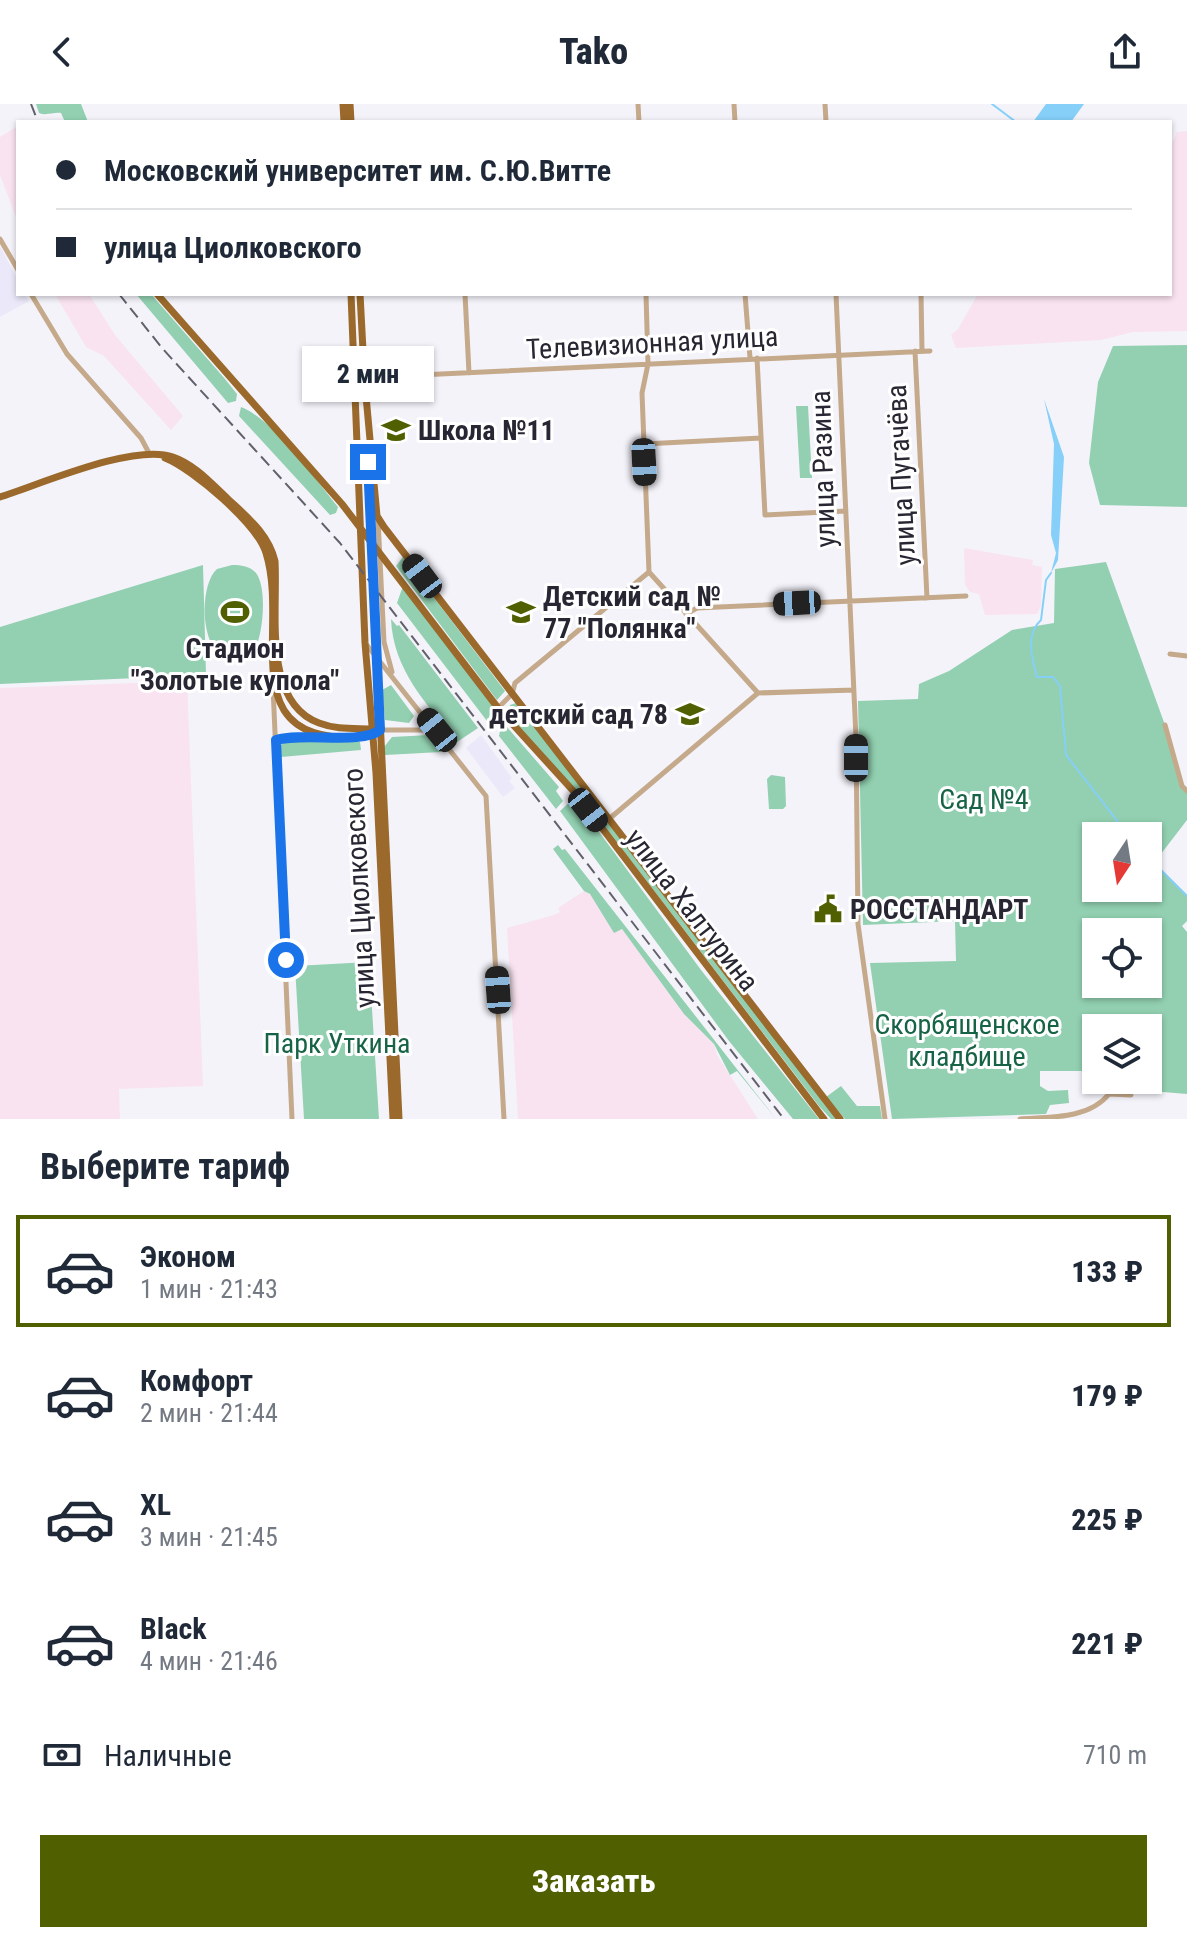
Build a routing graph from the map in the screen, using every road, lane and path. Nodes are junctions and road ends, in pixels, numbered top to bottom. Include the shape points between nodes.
1 (0, 239) edge
2 (16, 267) edge
3 (32, 296) edge
4 (159, 296) edge
5 (351, 296) edge
6 (360, 296) edge
7 (465, 296) edge
8 (646, 296) edge
9 (745, 296) edge
10 (836, 296) edge
11 (921, 296) edge
12 (918, 351) junction
13 (930, 351) dead end
14 (839, 354) junction
15 (754, 358) junction
16 (648, 364) junction
17 (469, 373) junction
18 (377, 377) dead end
19 (365, 385) junction
20 (761, 438) junction
21 (644, 444) junction
22 (149, 453) junction
23 (0, 497) edge
24 (846, 511) junction
25 (377, 516) junction
26 (649, 572) junction
27 (966, 596) dead end
28 (927, 598) junction
29 (849, 601) junction
30 (686, 614) junction
31 (365, 643) junction
32 (1170, 654) dead end
33 (376, 656) junction
34 (1187, 656) edge
35 (394, 677) junction
36 (273, 687) junction
37 (854, 690) junction
38 (758, 693) junction
39 (512, 694) junction
40 (498, 708) junction
41 (1165, 725) dead end
42 (437, 730) junction
43 (375, 732) junction
44 (327, 735) junction
45 (276, 740) junction
46 (1187, 791) edge
47 (609, 819) junction
48 (1131, 1095) dead end
49 (292, 1119) edge
50 (393, 1119) edge
51 (399, 1119) edge
52 (504, 1119) edge
53 (824, 1119) edge
54 (840, 1119) edge
55 (885, 1119) edge
56 (1020, 1119) edge

1 - 2 street
3 - 22 street via 67,354
4 - 40 main road, улица Халтурина via 342,504
5 - 31 main road, улица Циолковского
6 - 19 main road
7 - 17 street
8 - 16 street
9 - 15 street
10 - 14 street, улица Разина
11 - 12 street, улица Пугачёва
12 - 13 street, Телевизионная улица
12 - 14 street, Телевизионная улица
12 - 28 street, улица Пугачёва
14 - 15 street, Телевизионная улица
14 - 24 street, улица Разина
15 - 16 street, Телевизионная улица
15 - 20 street
16 - 17 street, Телевизионная улица
16 - 21 street via 642,393
17 - 18 street, Телевизионная улица
19 - 25 main road
19 - 33 main road, улица Циолковского
20 - 21 street
20 - 24 street via 765,515
21 - 26 street
22 - 23 main road
22 - 36 main road via 194,475 263,546 269,569
22 - 43 main road via 176,457 193,468 254,523 269,544 275,561 280,677 293,706 330,726
24 - 29 street, улица Разина
25 - 35 street via 384,642
25 - 39 main road, улица Халтурина
26 - 30 street
26 - 39 street via 515,683
27 - 28 street
28 - 29 street
29 - 30 street via 697,608
29 - 37 street, улица Разина
30 - 38 street
31 - 33 street
31 - 43 main road, улица Циолковского
32 - 34 street
33 - 35 street
33 - 43 main road, улица Циолковского
35 - 42 street
36 - 44 main road via 295,721
36 - 45 street
37 - 38 street
37 - 55 street, улица Разина via 858,924
38 - 47 street
39 - 40 street
39 - 47 main road, улица Халтурина
40 - 53 main road, улица Халтурина via 576,794
41 - 46 street
42 - 43 street
42 - 52 street via 480,787 488,808
43 - 44 main road
43 - 50 main road, улица Циолковского
43 - 51 main road, улица Циолковского
44 - 45 street
45 - 49 street
47 - 54 main road, улица Халтурина
48 - 56 street via 1109,1094 1082,1115

